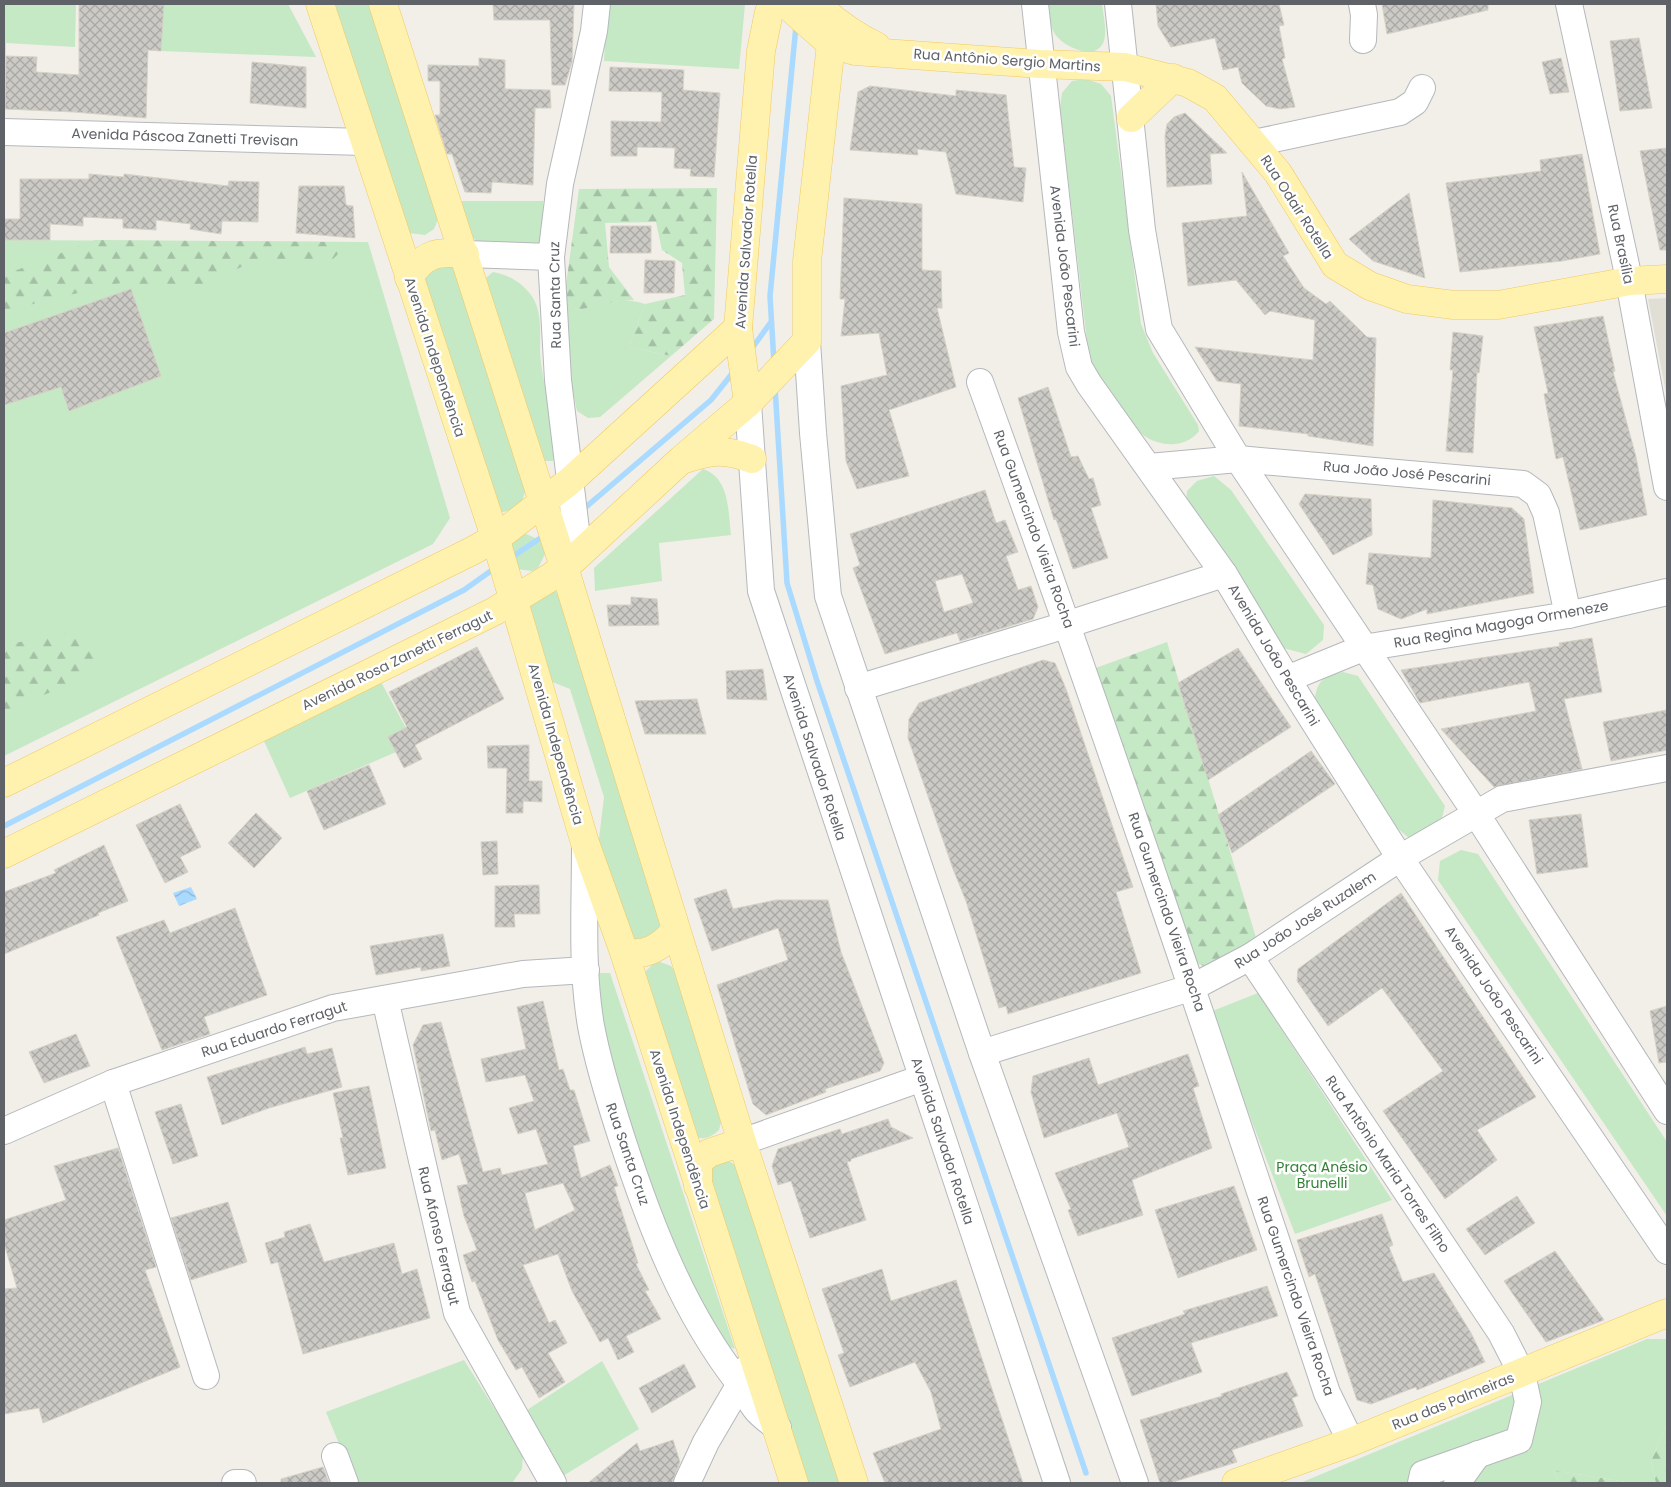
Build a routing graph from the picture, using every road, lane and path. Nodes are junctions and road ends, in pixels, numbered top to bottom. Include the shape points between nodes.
1 (320, 4) edge
2 (383, 4) edge
3 (597, 4) edge
4 (774, 4) edge
5 (786, 4) edge
6 (1035, 4) edge
7 (1118, 4) edge
8 (1362, 4) edge
9 (1569, 4) edge
10 (829, 18) edge
11 (1363, 40) dead end
12 (1040, 64) junction
13 (1125, 67) junction
14 (1173, 78) junction
15 (1422, 88) dead end
16 (1131, 118) junction
17 (4, 132) edge
18 (365, 142) junction
19 (1254, 143) junction
20 (465, 254) junction
21 (551, 257) junction
22 (409, 278) junction
23 (1667, 279) edge
24 (1630, 281) junction
25 (738, 328) junction
26 (807, 341) junction
27 (980, 382) dead end
28 (748, 403) junction
29 (752, 458) junction
30 (1238, 459) junction
31 (681, 460) junction
32 (1149, 467) junction
33 (569, 471) junction
34 (1667, 487) edge
35 (539, 490) junction
36 (495, 537) junction
37 (569, 563) junction
38 (1224, 574) junction
39 (1667, 592) edge
40 (514, 599) junction
41 (1568, 616) junction
42 (1069, 624) junction
43 (1363, 648) junction
44 (1287, 679) junction
45 (858, 688) junction
46 (1667, 768) edge
47 (4, 783) edge
48 (1477, 815) junction
49 (585, 843) junction
50 (4, 854) edge
51 (1400, 858) junction
52 (675, 931) junction
53 (624, 952) junction
54 (1250, 957) junction
55 (586, 970) junction
56 (1193, 987) junction
57 (385, 998) junction
58 (982, 1053) junction
59 (922, 1078) junction
60 (112, 1083) junction
61 (1667, 1111) edge
62 (4, 1131) edge
63 (742, 1142) junction
64 (698, 1186) junction
65 (1667, 1251) edge
66 (1667, 1313) edge
67 (750, 1349) junction
68 (1522, 1374) junction
69 (206, 1376) dead end
70 (740, 1384) junction
71 (778, 1428) junction
72 (706, 1442) junction
73 (1352, 1442) junction
74 (1478, 1454) junction
75 (335, 1456) dead end
76 (235, 1483) edge
77 (243, 1483) edge
78 (345, 1483) edge
79 (553, 1483) edge
80 (687, 1483) edge
81 (794, 1483) edge
82 (854, 1483) edge
83 (1057, 1483) edge
84 (1135, 1483) edge
85 (1236, 1483) edge
86 (1421, 1483) edge
87 (1457, 1483) edge

1 - 18 main road, Avenida Independência
2 - 20 main road
3 - 21 street, Rua Santa Cruz via 560,184
4 - 25 main road, Avenida Salvador Rotella via 769,12 761,51
5 - 10 main road
6 - 12 street, Avenida João Pescarini
7 - 13 street
8 - 11 street
9 - 24 street, Rua Brasília
10 - 12 main road, Rua Antônio Sergio Martins via 855,51
10 - 26 main road via 807,261
12 - 13 main road, Rua Antônio Sergio Martins
12 - 32 street, Avenida João Pescarini via 1071,332 1079,367
13 - 14 main road, Rua Odair Rotella
13 - 16 street
14 - 16 main road
14 - 19 main road, Rua Odair Rotella via 1215,98
15 - 19 street via 1415,102 1400,112
16 - 30 street via 1142,230 1159,329
17 - 18 street, Avenida Páscoa Zanetti Trevisan
18 - 22 main road, Avenida Independência
19 - 24 main road, Rua Odair Rotella via 1278,172 1334,265 1370,286 1407,299 1498,305
20 - 21 street
20 - 22 main road via 434,254 416,265
20 - 35 main road
21 - 33 street, Rua Santa Cruz via 558,380
22 - 36 main road, Avenida Independência
23 - 24 main road, Rua Odair Rotella
24 - 34 street, Rua Brasília
25 - 28 main road, Avenida Salvador Rotella
25 - 33 main road via 620,434
26 - 28 main road, Avenida Rosa Zanetti Ferragut
26 - 45 street via 812,433 828,596
27 - 42 street, Rua Gumercindo Vieira Rocha
28 - 29 street, Avenida Salvador Rotella
28 - 31 main road, Avenida Rosa Zanetti Ferragut
29 - 31 main road via 730,451 706,452
29 - 59 street, Avenida Salvador Rotella via 761,591
30 - 32 street, Rua João José Pescarini
30 - 41 street, Rua João José Pescarini via 1523,484 1538,495 1546,514
30 - 43 street
31 - 37 main road, Avenida Rosa Zanetti Ferragut
32 - 38 street, Avenida João Pescarini
33 - 35 main road
33 - 37 street, Rua Santa Cruz via 577,538
35 - 36 main road
35 - 37 main road
36 - 40 main road, Avenida Independência
36 - 47 main road
37 - 40 main road, Avenida Rosa Zanetti Ferragut
37 - 52 main road
38 - 42 street
38 - 44 street, Avenida João Pescarini
39 - 41 street, Rua Regina Magoga Ormeneze
40 - 49 main road, Avenida Independência
40 - 50 main road, Avenida Rosa Zanetti Ferragut via 495,612
41 - 43 street, Rua Regina Magoga Ormeneze
42 - 45 street
42 - 56 street, Rua Gumercindo Vieira Rocha
43 - 44 street, Rua Regina Magoga Ormeneze
43 - 48 street
44 - 51 street, Avenida João Pescarini
45 - 58 street
46 - 48 street, Rua João José Ruzalem via 1502,799
48 - 51 street, Rua João José Ruzalem
48 - 61 street
49 - 53 main road, Avenida Independência
49 - 55 street, Rua Santa Cruz
51 - 54 street, Rua João José Ruzalem
51 - 65 street, Avenida João Pescarini
52 - 53 main road via 658,948 633,954
52 - 63 main road
53 - 64 main road, Avenida Independência
54 - 56 street, Rua João José Ruzalem
54 - 68 street, Rua Antônio Maria Torres Filho via 1496,1325
55 - 57 street, Rua Eduardo Ferragut via 523,974
55 - 70 street, Rua Santa Cruz via 591,1025 604,1082 656,1234 690,1309 721,1361
56 - 58 street, Rua João José Ruzalem
56 - 73 street, Rua Gumercindo Vieira Rocha via 1327,1393
57 - 60 street, Rua Eduardo Ferragut via 333,1008
57 - 79 street, Rua Afonso Ferragut via 457,1313
58 - 84 street
59 - 63 street
59 - 83 street, Avenida Salvador Rotella
60 - 62 street, Rua Eduardo Ferragut
60 - 69 street
63 - 64 main road via 709,1153 698,1162
63 - 82 main road
64 - 67 main road, Avenida Independência
66 - 68 main road, Rua das Palmeiras
67 - 70 street
67 - 71 main road, Avenida Independência
68 - 73 main road, Rua das Palmeiras
68 - 74 street, Rua Antônio Maria Torres Filho via 1528,1402 1519,1440
70 - 71 street, Rua Santa Cruz via 756,1410
70 - 72 street
71 - 72 street via 742,1421 727,1426
71 - 81 main road, Avenida Independência
72 - 80 street
73 - 85 main road, Rua das Palmeiras
74 - 86 street via 1423,1474
74 - 87 street
75 - 78 street
76 - 77 street

